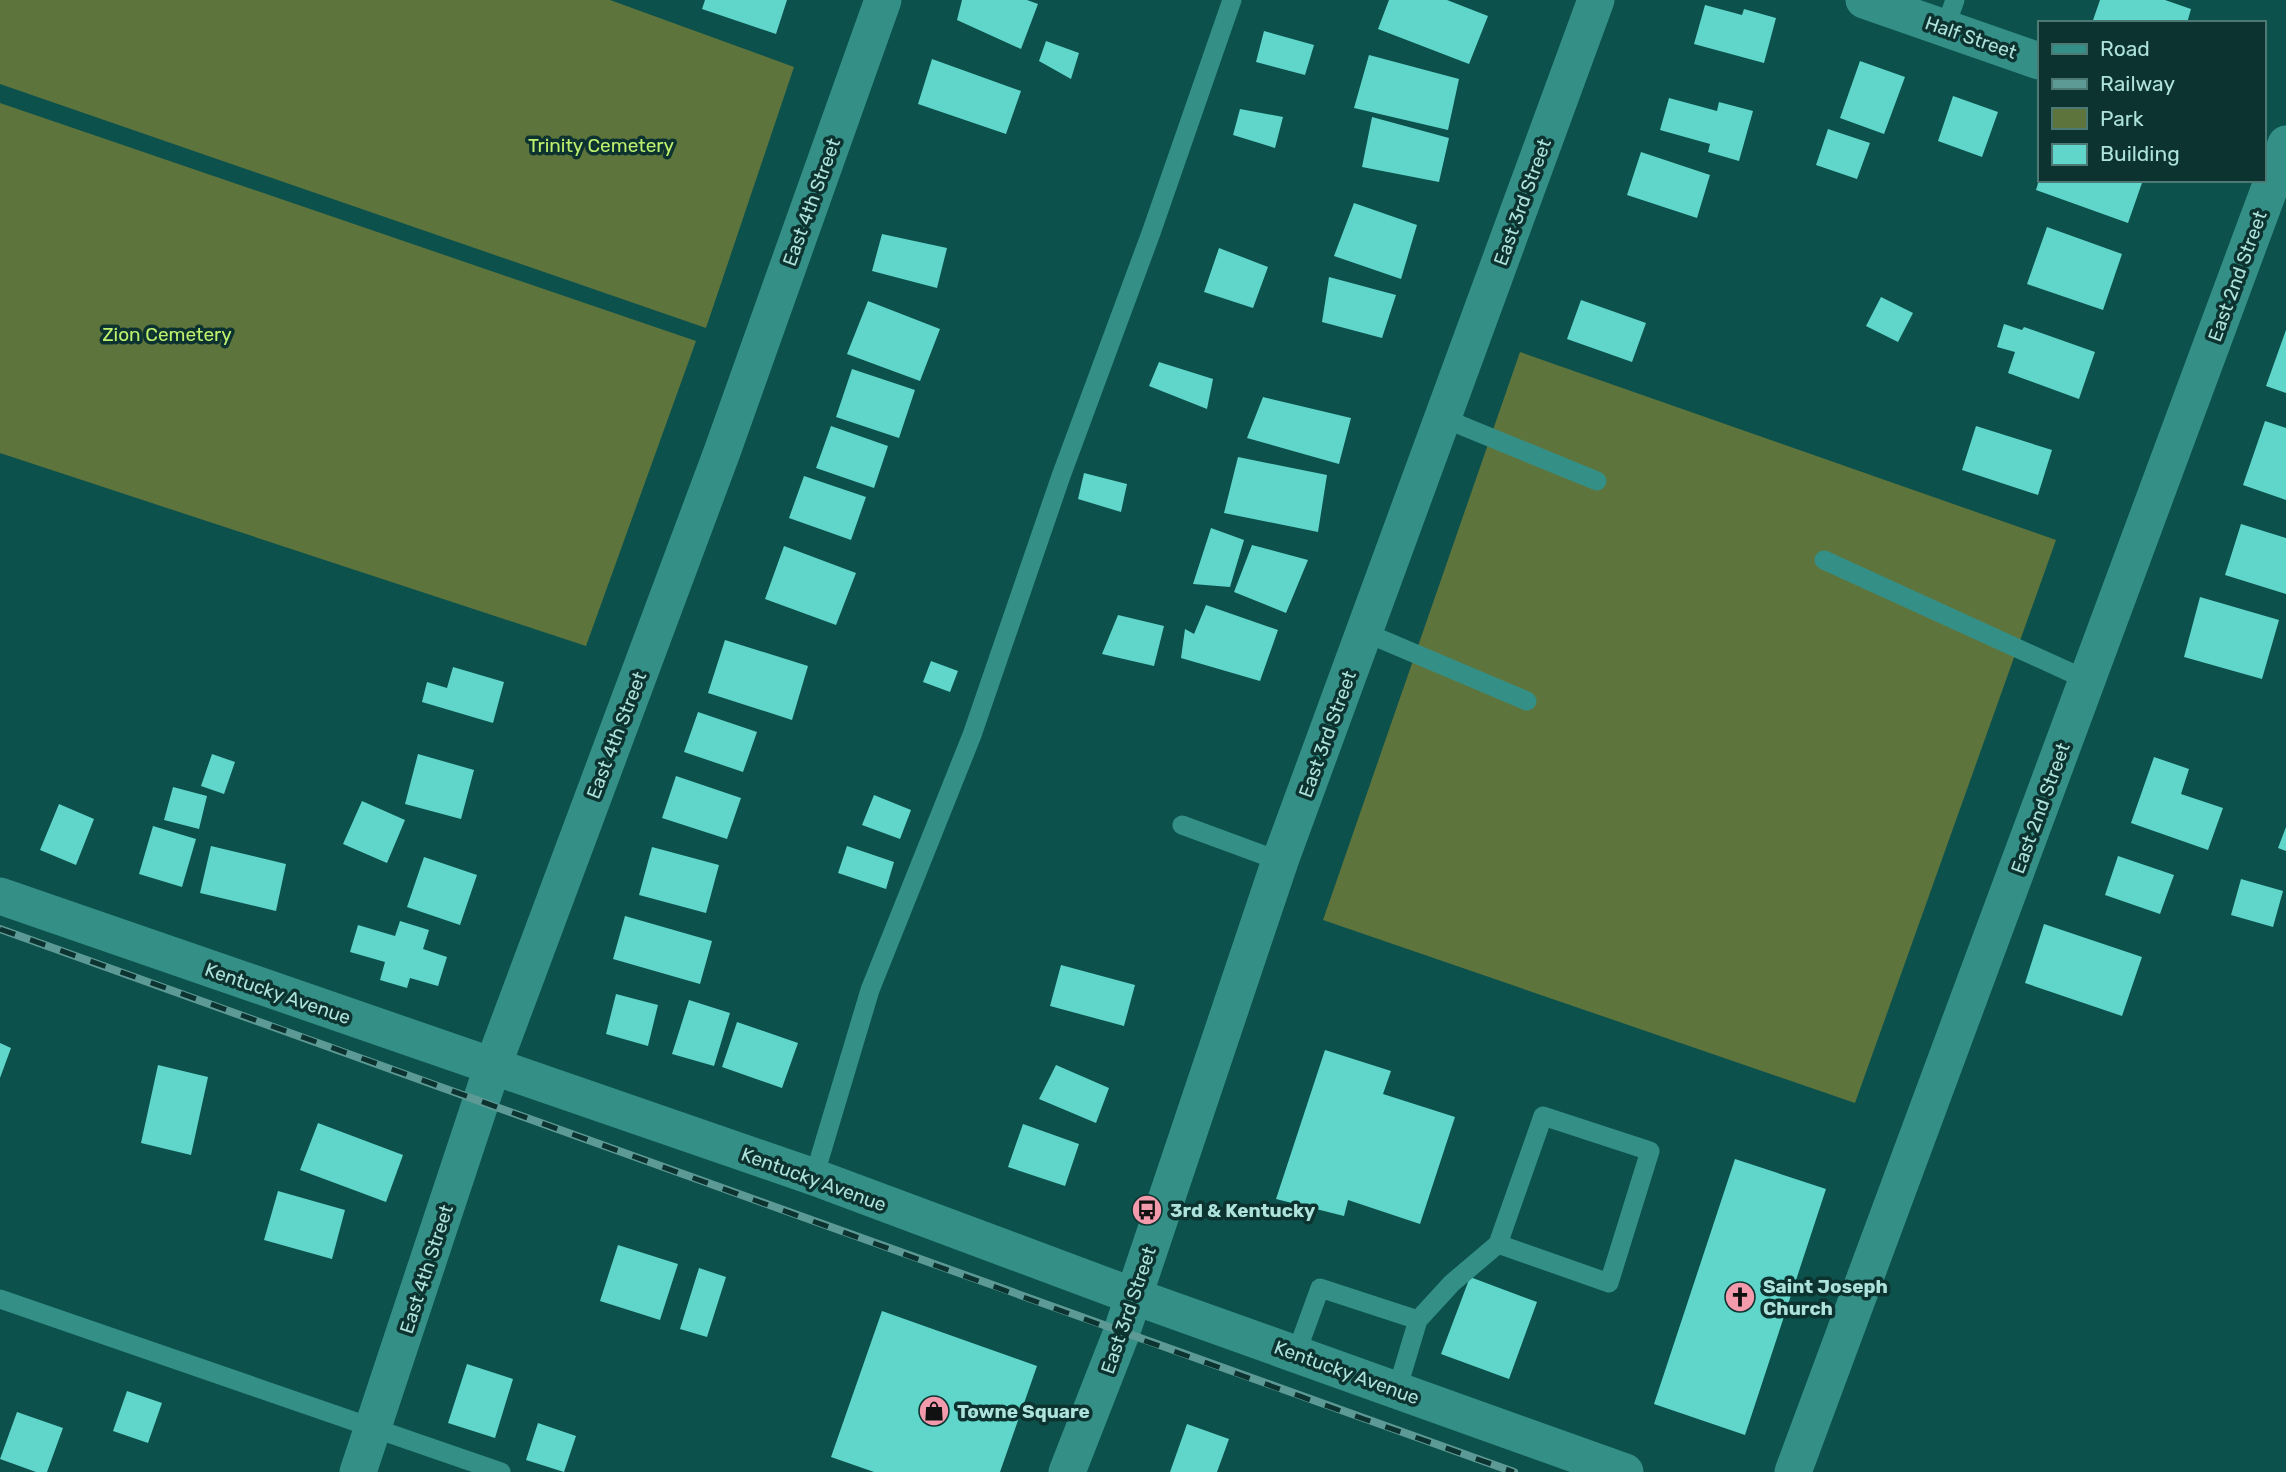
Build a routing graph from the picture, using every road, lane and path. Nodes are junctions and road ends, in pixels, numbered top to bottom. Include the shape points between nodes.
1 (883, 0) edge
2 (1232, 0) edge
3 (1596, 0) edge
4 (1864, 0) edge
5 (1950, 14) edge
6 (2038, 60) edge
7 (2280, 146) edge
8 (1443, 418) junction
9 (1597, 481) dead end
10 (1824, 560) dead end
11 (1364, 632) junction
12 (2087, 680) junction
13 (1527, 701) dead end
14 (1182, 825) dead end
15 (1280, 862) junction
16 (0, 896) edge
17 (492, 1068) junction
18 (814, 1177) junction
19 (1498, 1244) junction
20 (1133, 1296) junction
21 (0, 1299) edge
22 (1418, 1320) junction
23 (1296, 1354) junction
24 (1397, 1390) junction
25 (373, 1427) junction
26 (358, 1472) edge
27 (501, 1472) edge
28 (1067, 1472) edge
29 (1625, 1472) edge
30 (1793, 1472) edge

1 - 17 street, East 4th Street via 722,452
2 - 18 lane via 972,735 870,990
3 - 8 street, East 3rd Street
4 - 5 street, Half Street
5 - 6 street, Half Street
7 - 12 street, East 2nd Street
8 - 9 lane
8 - 11 street, East 3rd Street
10 - 12 lane
11 - 13 lane
11 - 15 street, East 3rd Street
12 - 30 street, East 2nd Street
14 - 15 lane
15 - 20 street, East 3rd Street
16 - 17 street, Kentucky Avenue
17 - 18 street, Kentucky Avenue
17 - 25 street, East 4th Street
18 - 20 street, Kentucky Avenue
19 - 19 lane via 1609,1283 1650,1151 1543,1116
19 - 22 lane
20 - 23 street, Kentucky Avenue
20 - 28 street, East 3rd Street
21 - 25 lane
22 - 23 lane via 1320,1288
22 - 24 lane
23 - 24 street, Kentucky Avenue
24 - 29 street, Kentucky Avenue
25 - 26 street, East 4th Street
25 - 27 lane

